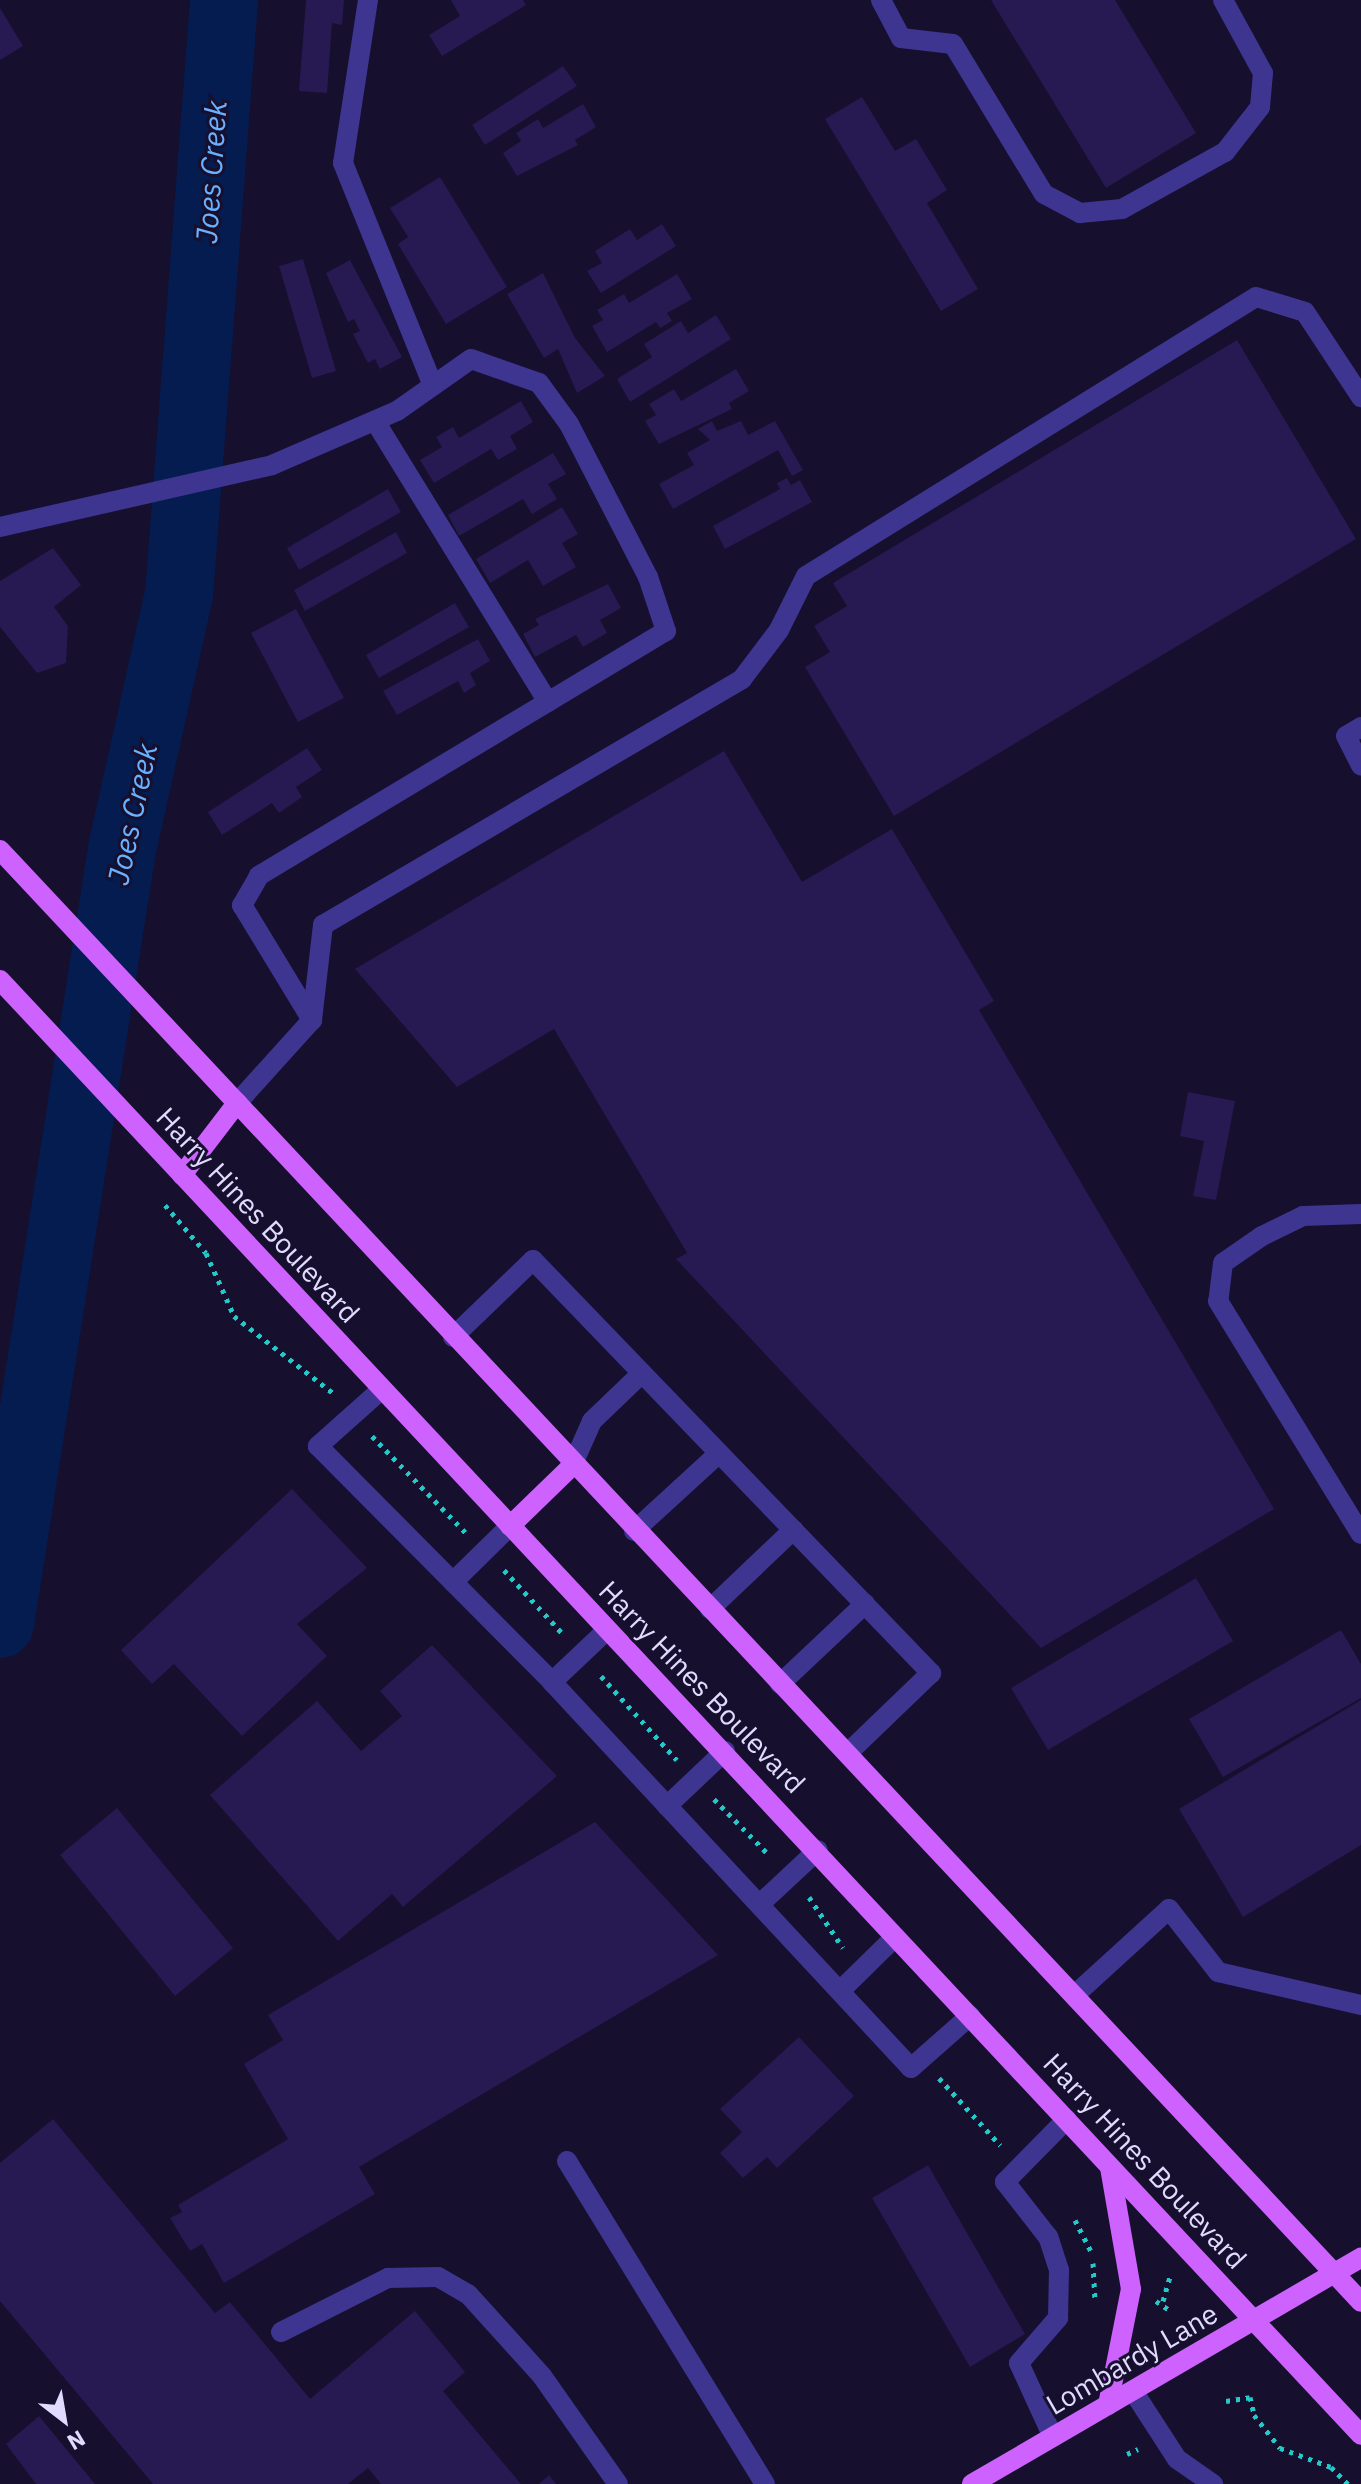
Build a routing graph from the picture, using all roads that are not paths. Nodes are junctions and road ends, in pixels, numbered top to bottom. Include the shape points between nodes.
1 (368, 0) edge
2 (881, 0) edge
3 (1223, 0) edge
4 (433, 386) junction
5 (1361, 397) edge
6 (375, 421) junction
7 (0, 527) edge
8 (548, 702) junction
9 (1361, 727) edge
10 (1361, 765) edge
11 (0, 850) edge
12 (2, 982) edge
13 (312, 1020) junction
14 (237, 1103) junction
15 (182, 1175) junction
16 (1361, 1214) edge
17 (453, 1337) junction
18 (642, 1373) junction
19 (382, 1389) junction
20 (719, 1453) junction
21 (572, 1466) junction
22 (510, 1526) junction
23 (793, 1530) junction
24 (634, 1531) junction
25 (1361, 1534) edge
26 (453, 1582) junction
27 (865, 1604) junction
28 (710, 1609) junction
29 (607, 1630) junction
30 (552, 1682) junction
31 (780, 1684) junction
32 (725, 1751) junction
33 (848, 1753) junction
34 (667, 1806) junction
35 (818, 1850) junction
36 (760, 1904) junction
37 (895, 1937) junction
38 (840, 1991) junction
39 (1078, 1992) junction
40 (1361, 2005) edge
41 (970, 2016) junction
42 (1067, 2119) junction
43 (567, 2161) dead end
44 (1109, 2164) junction
45 (1361, 2258) edge
46 (1335, 2273) junction
47 (1361, 2302) edge
48 (1256, 2320) junction
49 (281, 2332) dead end
50 (1133, 2391) junction
51 (1108, 2405) junction
52 (1361, 2435) edge
53 (1053, 2437) junction
54 (618, 2484) edge
55 (765, 2484) edge
56 (972, 2484) edge
57 (1213, 2484) edge

1 - 4 lane via 343,163
2 - 3 lane via 901,38 953,44 1044,194 1080,213 1122,209 1225,152 1260,107 1263,73
4 - 6 lane
4 - 8 lane via 471,359 539,383 569,424 648,577 666,631
5 - 13 lane via 1305,312 1256,297 806,576 779,630 742,679 323,925
6 - 7 lane via 272,465
6 - 8 lane
8 - 13 lane via 259,876 242,905
9 - 10 lane via 1346,736
11 - 14 main road, Harry Hines Boulevard
12 - 15 main road, Harry Hines Boulevard
13 - 14 lane
14 - 15 main road
14 - 17 main road, Harry Hines Boulevard
15 - 19 main road, Harry Hines Boulevard
16 - 25 lane via 1303,1216 1262,1236 1223,1263 1218,1301
17 - 18 lane via 533,1260
17 - 21 main road, Harry Hines Boulevard
18 - 20 lane
18 - 21 lane via 592,1421
19 - 22 main road, Harry Hines Boulevard
19 - 26 lane via 318,1446
20 - 23 lane
20 - 24 lane
21 - 22 main road
21 - 24 main road, Harry Hines Boulevard
22 - 26 lane
22 - 29 main road, Harry Hines Boulevard
23 - 27 lane
23 - 28 lane
24 - 28 main road, Harry Hines Boulevard
26 - 30 lane
27 - 31 lane
27 - 33 lane via 931,1673
28 - 31 main road, Harry Hines Boulevard
29 - 30 lane
29 - 32 main road, Harry Hines Boulevard
30 - 34 lane
31 - 33 main road, Harry Hines Boulevard
32 - 34 lane
32 - 35 main road, Harry Hines Boulevard
33 - 39 main road, Harry Hines Boulevard
34 - 36 lane
35 - 36 lane
35 - 37 main road, Harry Hines Boulevard
36 - 38 lane
37 - 38 lane
37 - 41 main road, Harry Hines Boulevard
38 - 41 lane via 911,2068
39 - 40 lane via 1169,1909 1218,1972
39 - 46 main road, Harry Hines Boulevard
41 - 42 main road, Harry Hines Boulevard
42 - 44 main road, Harry Hines Boulevard
42 - 53 lane via 1005,2182 1048,2237 1059,2270 1058,2318 1019,2363
43 - 55 lane
44 - 48 main road, Harry Hines Boulevard
44 - 51 main road via 1131,2289
45 - 46 main road, Lombardy Lane
46 - 47 main road, Harry Hines Boulevard
46 - 48 main road, Lombardy Lane
48 - 50 main road, Lombardy Lane
48 - 52 main road, Harry Hines Boulevard
49 - 54 lane via 388,2278 438,2277 468,2294 542,2376
50 - 51 main road, Lombardy Lane
50 - 57 lane via 1177,2459
51 - 53 main road, Lombardy Lane
53 - 56 main road, Lombardy Lane

